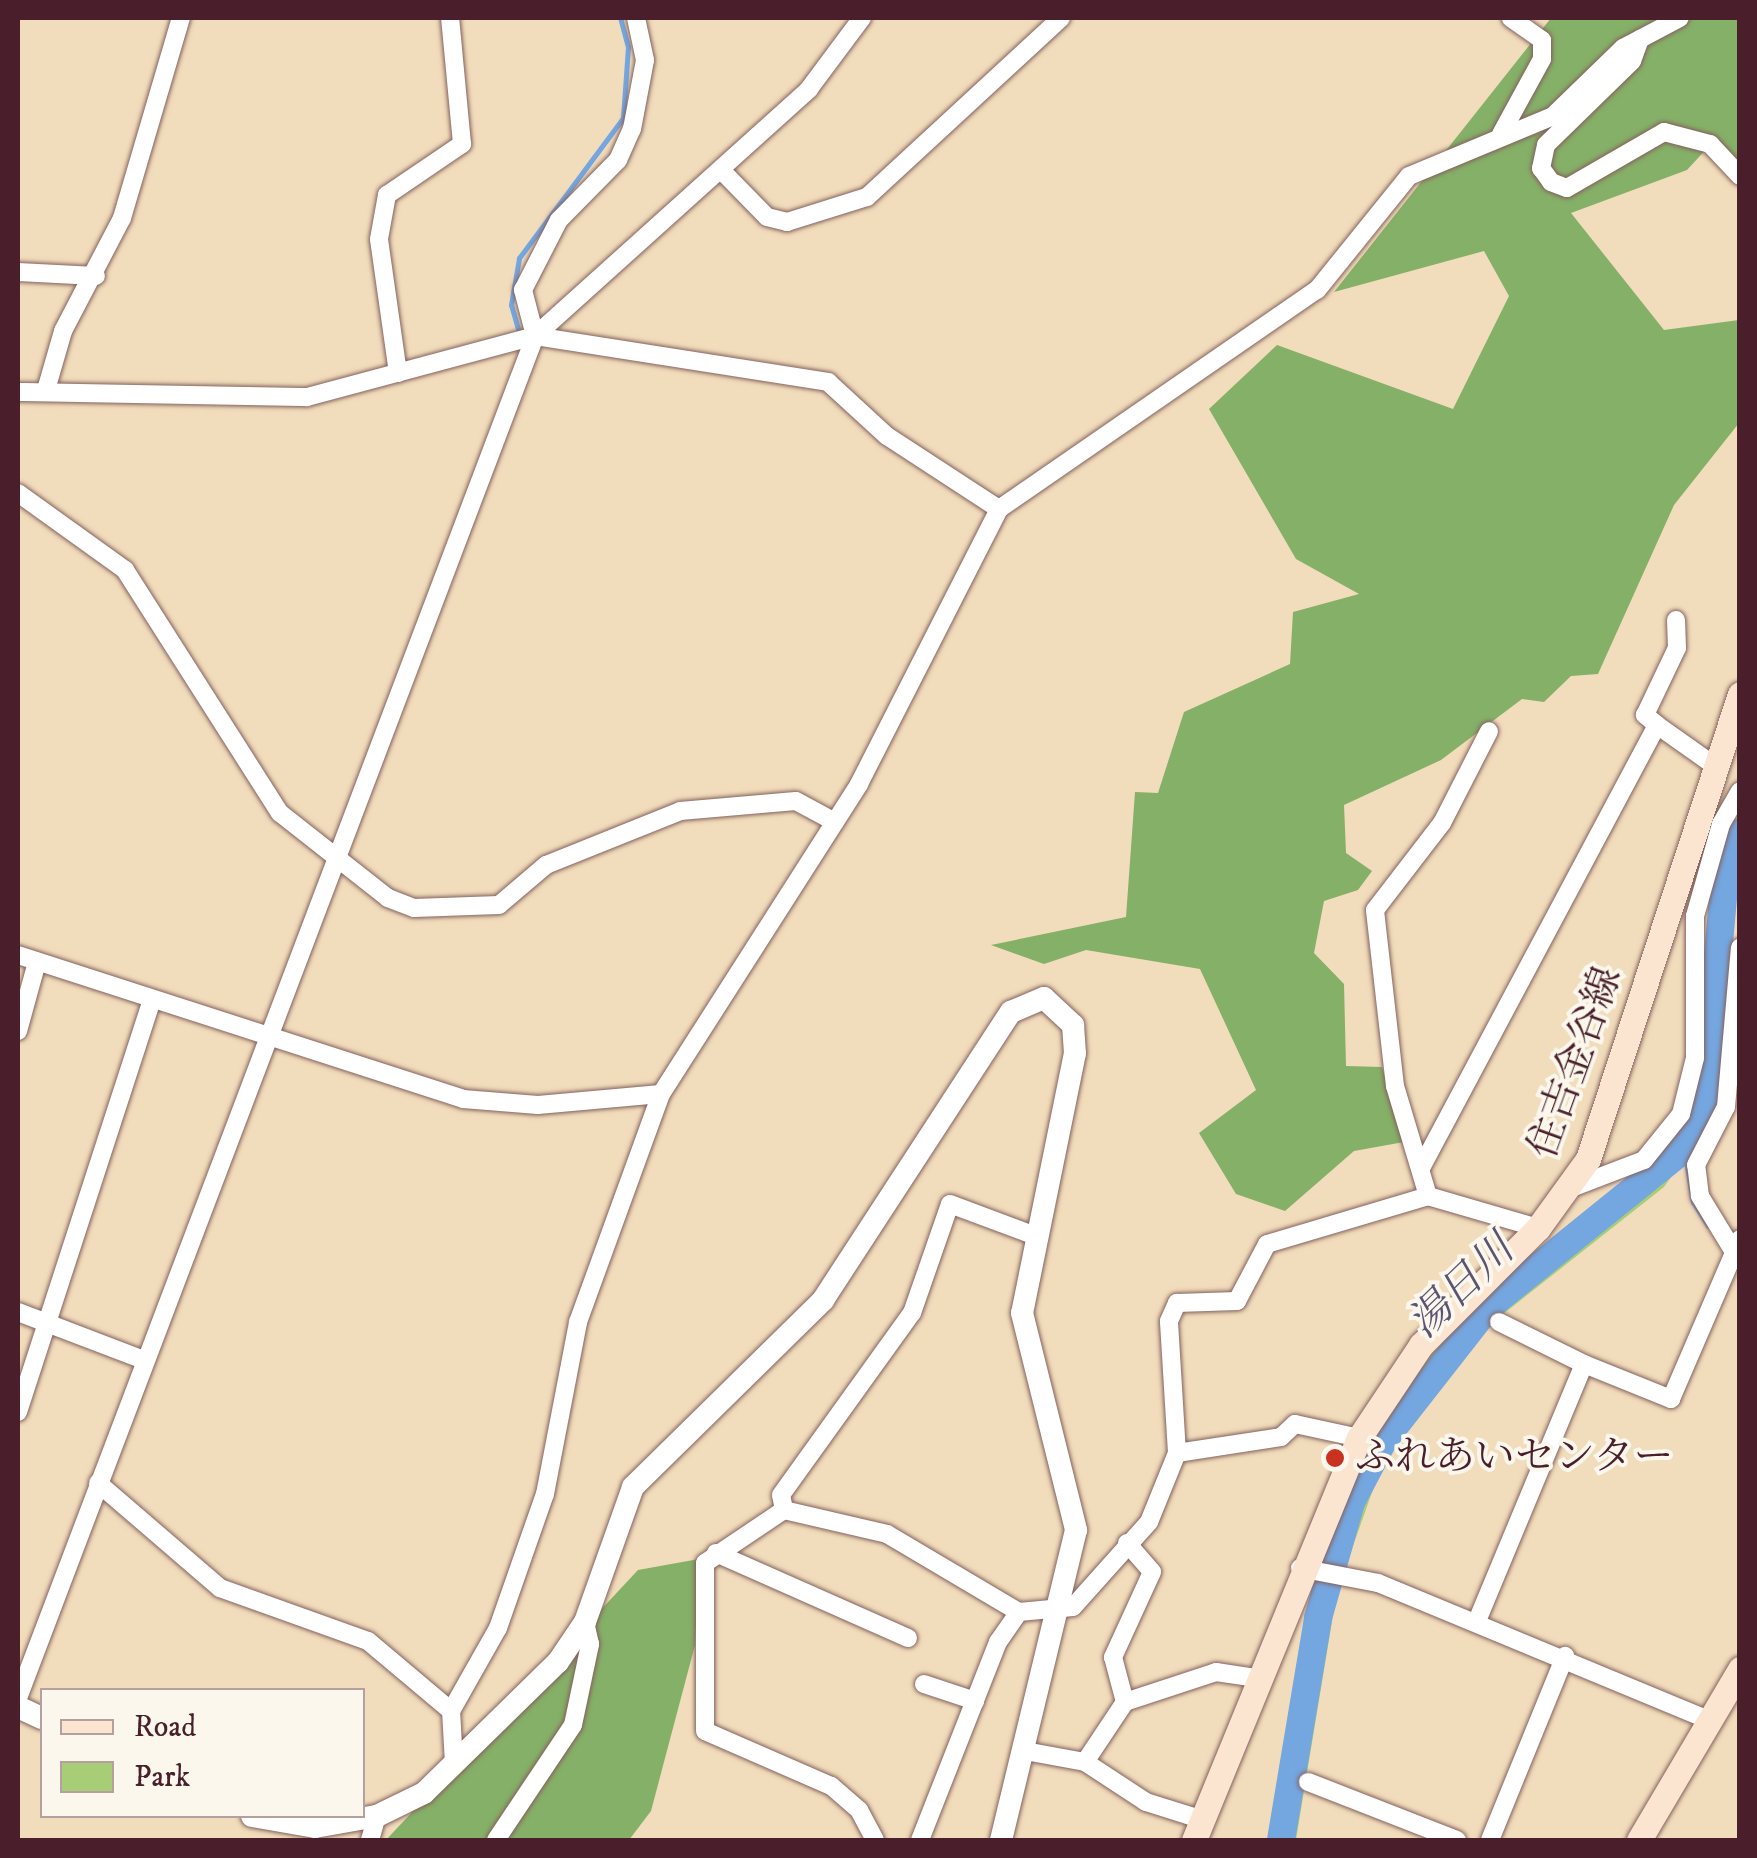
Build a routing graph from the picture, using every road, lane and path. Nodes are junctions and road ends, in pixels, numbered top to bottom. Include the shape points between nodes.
1 (182, 18) edge
2 (450, 18) edge
3 (636, 18) edge
4 (862, 18) edge
5 (1061, 18) edge
6 (1511, 18) edge
7 (1680, 18) edge
8 (1640, 39) junction
9 (1501, 134) junction
10 (722, 171) junction
11 (1740, 176) edge
12 (18, 272) edge
13 (96, 276) junction
14 (535, 336) junction
15 (398, 373) junction
16 (46, 390) junction
17 (18, 392) edge
18 (18, 493) edge
19 (998, 509) junction
20 (1676, 620) dead end
21 (1740, 694) edge
22 (1657, 725) junction
23 (1489, 730) dead end
24 (1715, 766) junction
25 (1740, 792) edge
26 (835, 822) junction
27 (333, 863) junction
28 (1740, 948) edge
29 (18, 955) edge
30 (37, 962) junction
31 (151, 1002) junction
32 (18, 1031) edge
33 (266, 1036) junction
34 (660, 1094) junction
35 (1421, 1168) junction
36 (1571, 1188) junction
37 (1428, 1196) junction
38 (1538, 1228) junction
39 (1033, 1235) junction
40 (1734, 1254) edge
41 (18, 1312) edge
42 (1499, 1322) dead end
43 (46, 1323) junction
44 (144, 1360) junction
45 (1584, 1364) junction
46 (18, 1412) edge
47 (1359, 1438) junction
48 (1178, 1452) junction
49 (98, 1484) junction
50 (784, 1510) junction
51 (1127, 1543) junction
52 (716, 1553) junction
53 (1308, 1570) junction
54 (1062, 1609) junction
55 (1020, 1612) junction
56 (1477, 1621) junction
57 (586, 1622) junction
58 (908, 1638) dead end
59 (1565, 1656) junction
60 (1740, 1669) edge
61 (1256, 1678) junction
62 (924, 1684) dead end
63 (18, 1698) edge
64 (975, 1700) junction
65 (1125, 1702) junction
66 (451, 1711) junction
67 (1709, 1720) junction
68 (1025, 1751) junction
69 (1084, 1762) junction
70 (454, 1764) junction
71 (1308, 1782) dead end
72 (377, 1816) junction
73 (263, 1818) edge
74 (1197, 1830) edge
75 (370, 1840) edge
76 (496, 1840) edge
77 (875, 1840) edge
78 (920, 1840) edge
79 (1001, 1840) edge
80 (1458, 1840) edge
81 (1490, 1840) edge
82 (1641, 1840) edge

1 - 13 street
2 - 15 street via 462,144 388,196 379,239
3 - 14 street via 642,98 618,160 540,248 523,290
4 - 10 street via 809,89
5 - 10 street via 867,197 787,222 768,217
6 - 9 street via 1542,40 1542,59
7 - 8 street
8 - 9 street via 1552,116
8 - 11 street via 1632,62 1546,145 1541,168 1551,182 1567,188 1664,132 1710,144
9 - 19 street via 1409,176 1316,290
10 - 14 street
12 - 13 street
13 - 16 street via 63,331
14 - 15 street
14 - 19 street via 828,382 887,436
14 - 27 street
15 - 16 street via 307,397
16 - 17 street
18 - 27 street via 125,570 280,813
19 - 26 street
20 - 22 street via 1677,648 1645,716
21 - 24 main road, 住吉金谷線
22 - 24 street
22 - 35 street
23 - 35 street via 1442,823 1375,910 1394,1086
24 - 36 main road, 住吉金谷線 via 1603,1121
25 - 36 street via 1720,824 1696,916 1695,1058 1681,1114 1644,1160
26 - 27 street via 796,801 680,811 546,865 499,905 478,910 414,908
26 - 34 street
27 - 33 street
28 - 40 street via 1726,1107 1696,1165 1700,1196
29 - 30 street
30 - 31 street
30 - 32 street
31 - 33 street
31 - 43 street
33 - 34 street via 463,1099 538,1105
33 - 44 street
34 - 66 street via 578,1322 544,1494 498,1628
35 - 37 street
36 - 38 main road, 住吉金谷線
37 - 38 street
37 - 48 street via 1267,1244 1249,1286 1224,1307 1177,1303 1169,1320
38 - 47 main road, 住吉金谷線 via 1421,1345
39 - 50 street via 950,1204 912,1314 781,1495
39 - 54 street via 1022,1312 1076,1530
39 - 57 street via 1075,1054 1073,1025 1044,998 1011,1012 823,1300 633,1487
40 - 45 street via 1671,1399
41 - 43 street
42 - 45 street
43 - 44 street
43 - 46 street
44 - 49 street
45 - 56 street
47 - 48 street via 1295,1424 1281,1437
47 - 53 main road, 住吉金谷線
48 - 51 street via 1148,1522
49 - 63 street
49 - 66 street via 220,1588 368,1641
50 - 52 street
50 - 55 street via 887,1534
51 - 54 street
51 - 65 street via 1152,1572 1113,1657
52 - 58 street
52 - 77 street via 705,1564 701,1599 705,1731 831,1786 860,1810
53 - 56 street
53 - 61 main road, 住吉金谷線
54 - 55 street
54 - 68 street
55 - 64 street
56 - 59 street
57 - 70 street via 558,1662
57 - 76 street via 590,1644 572,1726
59 - 67 street
59 - 81 street
60 - 67 main road
61 - 65 street via 1216,1672
61 - 74 main road, 住吉金谷線
62 - 64 street
64 - 78 street
65 - 69 street
66 - 70 street
67 - 82 main road
68 - 69 street
68 - 79 street
69 - 74 street
70 - 72 street via 424,1793
71 - 80 street
72 - 73 street via 315,1827
72 - 75 street

